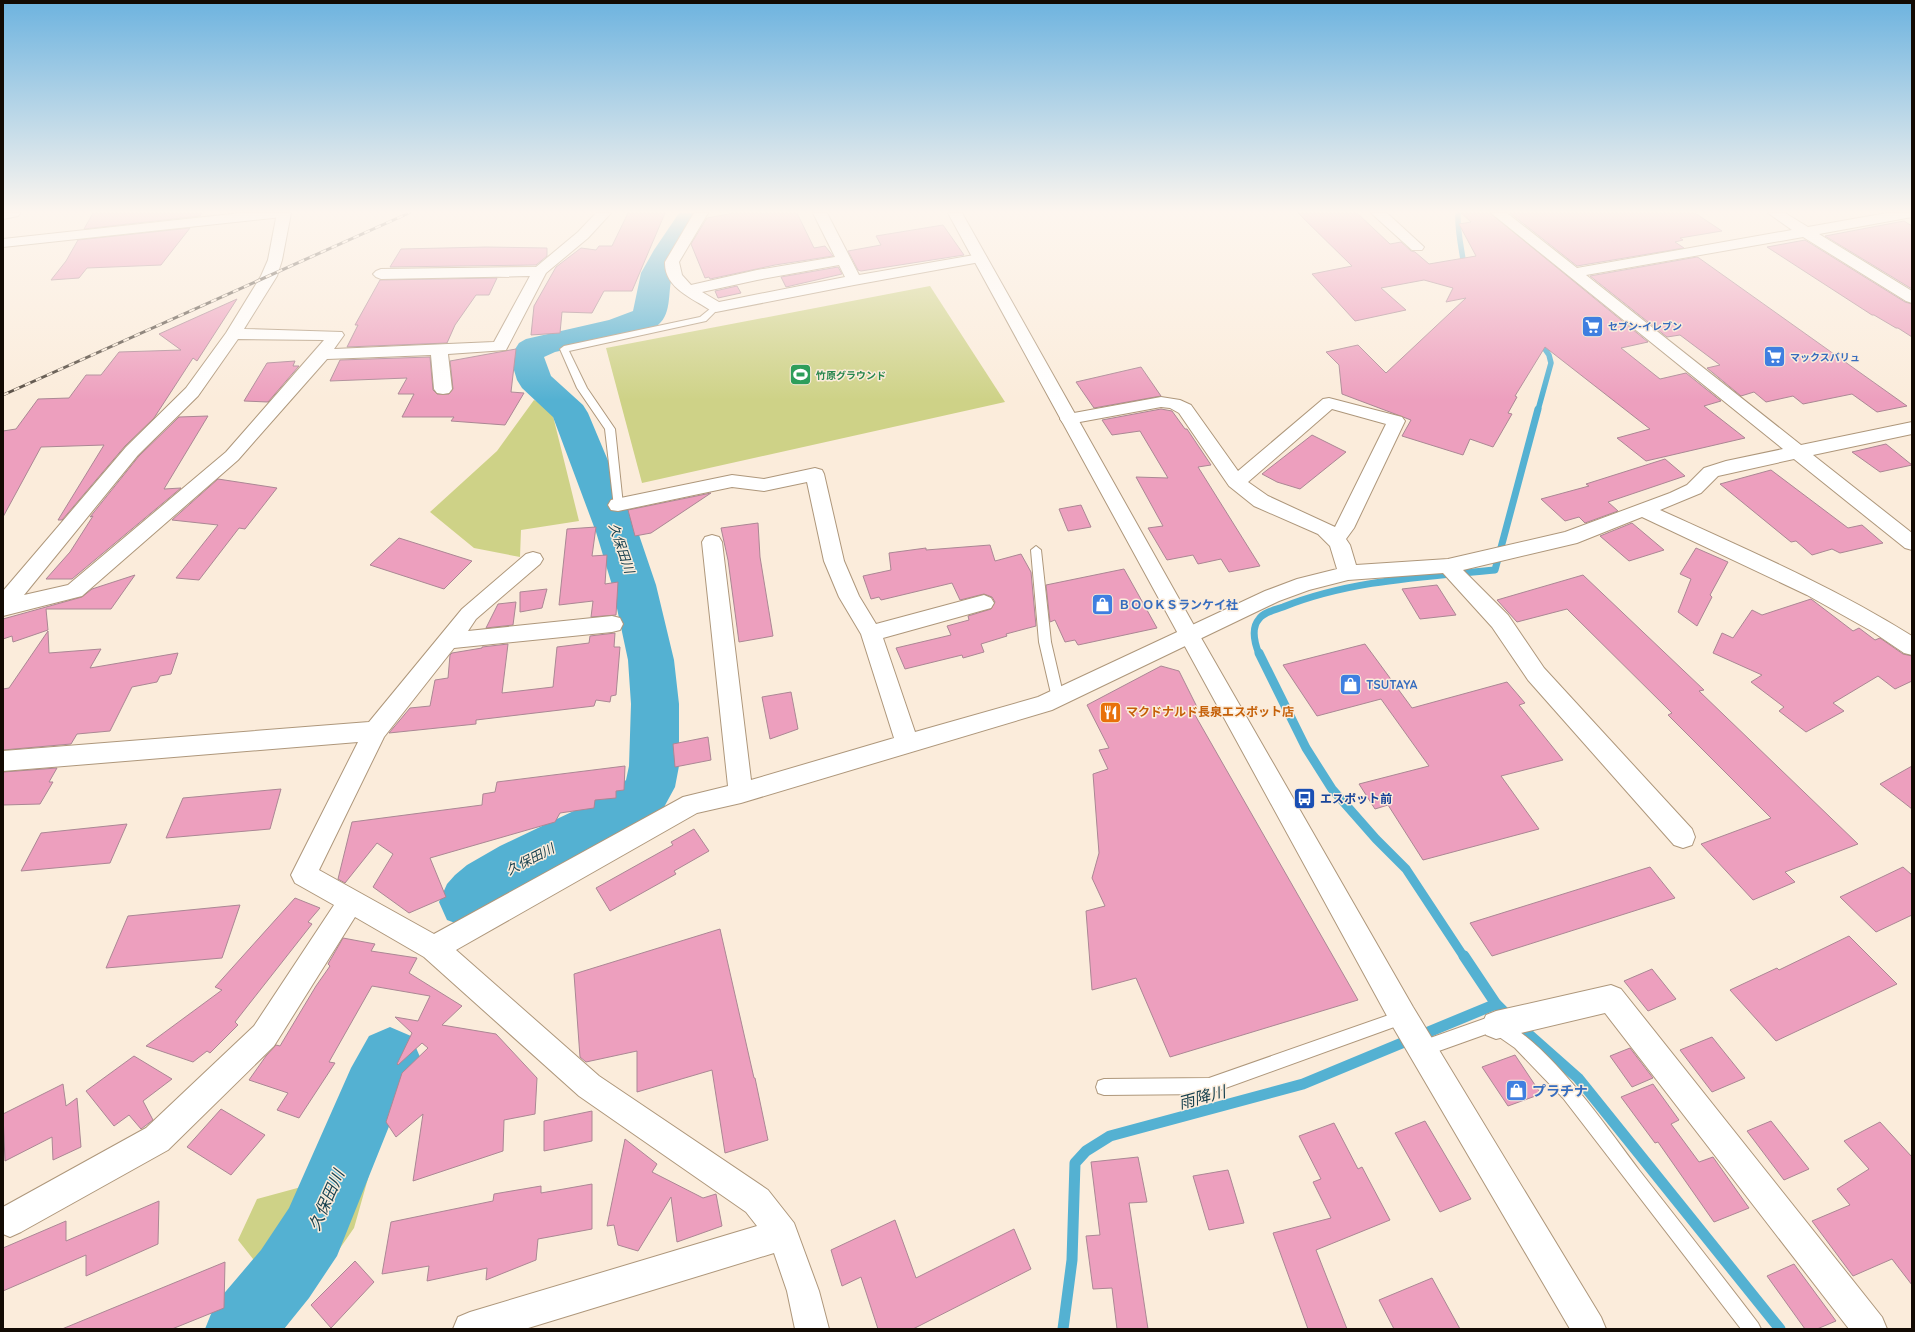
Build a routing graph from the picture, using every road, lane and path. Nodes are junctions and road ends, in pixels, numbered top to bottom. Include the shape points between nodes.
1 (268, 275) edge
2 (538, 275) edge
3 (675, 275) edge
4 (756, 275) edge
5 (852, 275) edge
6 (882, 275) edge
7 (989, 275) edge
8 (1577, 275) edge
9 (1875, 275) edge
10 (854, 280) junction
11 (690, 290) junction
12 (1912, 298) edge
13 (716, 307) junction
14 (233, 334) junction
15 (439, 350) junction
16 (322, 354) junction
17 (443, 389) dead end
18 (1069, 419) junction
19 (1912, 428) edge
20 (1797, 452) junction
21 (1236, 482) junction
22 (618, 505) joint
23 (1642, 509) junction
24 (1336, 539) junction
25 (712, 542) dead end
26 (1912, 543) edge
27 (1036, 550) dead end
28 (532, 559) dead end
29 (1448, 566) junction
30 (1348, 573) junction
31 (3, 600) edge
32 (984, 603) dead end
33 (3, 608) edge
34 (612, 624) dead end
35 (871, 633) junction
36 (1188, 635) junction
37 (447, 641) junction
38 (1912, 647) edge
39 (1058, 698) junction
40 (375, 731) junction
41 (908, 745) junction
42 (3, 761) edge
43 (741, 793) junction
44 (1683, 837) dead end
45 (351, 901) junction
46 (434, 948) junction
47 (1403, 1017) junction
48 (1496, 1025) junction
49 (1422, 1049) junction
50 (1104, 1088) dead end
51 (10, 1221) dead end
52 (783, 1234) junction
53 (512, 1323) edge
54 (470, 1329) edge
55 (812, 1329) edge
56 (1589, 1329) edge
57 (1752, 1329) edge
58 (1870, 1329) edge

1 - 14 street
2 - 15 street via 500,347
3 - 11 street via 680,285
4 - 11 street
5 - 10 street
6 - 10 street
7 - 18 street
8 - 20 street
9 - 12 street
10 - 13 street
11 - 13 street
13 - 22 lane via 703,319 564,349 582,388 610,429
14 - 16 street via 336,335
14 - 31 street via 192,392 132,451 13,595
15 - 16 street
15 - 17 street
16 - 33 street via 232,456 75,591
18 - 21 street via 1161,402 1179,404
18 - 36 street
19 - 20 street
20 - 23 street via 1711,472 1694,489
20 - 26 street
21 - 24 street via 1261,501 1326,529
21 - 24 street via 1329,402 1396,421 1344,528
22 - 35 street via 732,481 764,485 815,474 834,561 849,597
23 - 29 street via 1570,538
23 - 38 street via 1809,586 1847,606
24 - 30 street
25 - 43 street
27 - 39 lane via 1045,642
28 - 37 street via 469,614
29 - 30 street
29 - 44 street via 1500,621 1536,674
30 - 36 street via 1304,584 1272,596
32 - 35 street
34 - 37 street
35 - 41 street
36 - 39 street
36 - 47 street
37 - 40 street
39 - 41 street
40 - 42 street
40 - 45 street via 304,875
41 - 43 street
43 - 46 street via 692,804
45 - 46 street
45 - 51 street via 264,1036 157,1139
46 - 52 street via 589,1086 757,1201
47 - 49 street
47 - 50 lane via 1209,1086
48 - 49 lane via 1483,1027
48 - 57 lane via 1545,1065 1569,1092
48 - 58 street via 1611,998
49 - 56 street
52 - 53 street
52 - 55 street via 803,1291
53 - 54 street

